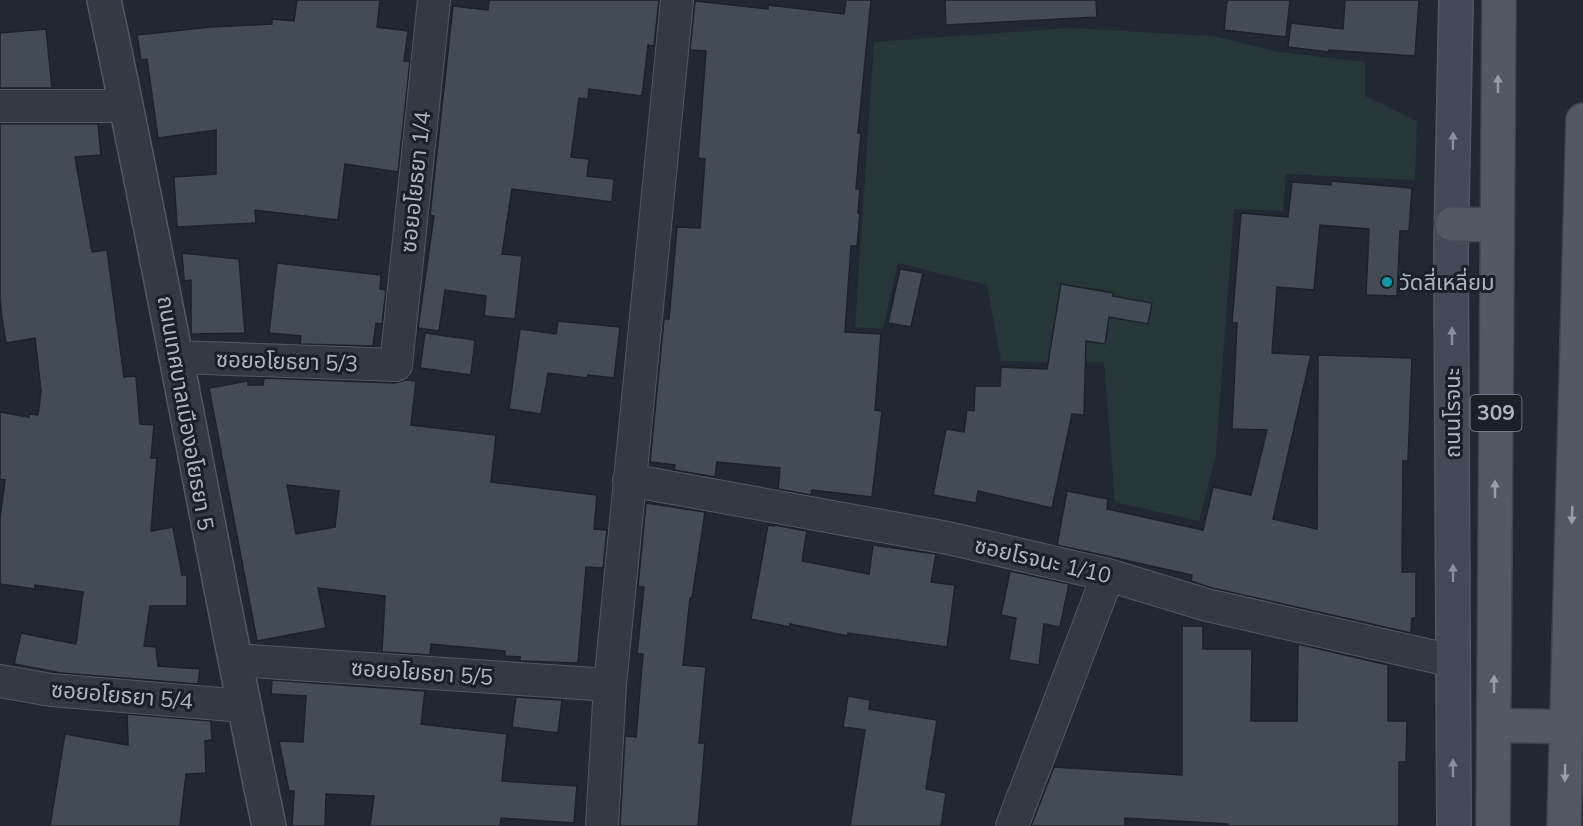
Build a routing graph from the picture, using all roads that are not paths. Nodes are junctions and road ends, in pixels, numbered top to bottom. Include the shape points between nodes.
1 (104, 0) edge
2 (434, 0) edge
3 (677, 0) edge
4 (1456, 0) edge
5 (1499, 0) edge
6 (0, 106) edge
7 (127, 106) junction
8 (1583, 120) edge
9 (1452, 224) junction
10 (1497, 225) junction
11 (177, 357) junction
12 (396, 365) joint
13 (628, 480) junction
14 (1108, 575) junction
15 (235, 660) junction
16 (1453, 661) junction
17 (0, 681) edge
18 (610, 685) junction
19 (244, 706) junction
20 (1494, 725) junction
21 (1566, 727) junction
22 (1570, 816) edge
23 (269, 826) edge
24 (602, 826) edge
25 (1012, 826) edge
26 (1454, 826) edge
27 (1493, 826) edge

1 - 7 street, ถนนเทศบาลเมืองอโยธยา 5
2 - 12 street, ซอยอโยธยา 1/4
3 - 13 street
9 -> 4 main road, ถนนโรจนะ
10 -> 5 main road, ถนนโรจนะ / 309
6 - 7 street
7 - 11 street, ถนนเทศบาลเมืองอโยธยา 5
8 -> 21 main road
9 - 10 main road
16 -> 9 main road, ถนนโรจนะ
20 -> 10 main road, ถนนโรจนะ / 309
11 - 12 street, ซอยอโยธยา 5/3
11 - 15 street, ถนนเทศบาลเมืองอโยธยา 5
13 - 14 street, ซอยโรจนะ 1/10 via 948,538
13 - 18 street
14 - 16 street, ซอยโรจนะ 1/10 via 1208,605
14 - 25 street
15 - 18 street, ซอยอโยธยา 5/5
15 - 19 street, ถนนเทศบาลเมืองอโยธยา 5
26 -> 16 main road, ถนนโรจนะ
17 - 19 street, ซอยอโยธยา 5/4 via 51,690
18 - 24 street
19 - 23 street, ถนนเทศบาลเมืองอโยธยา 5
20 - 21 main road
20 - 27 main road, ถนนโรจนะ / 309
21 -> 22 main road

